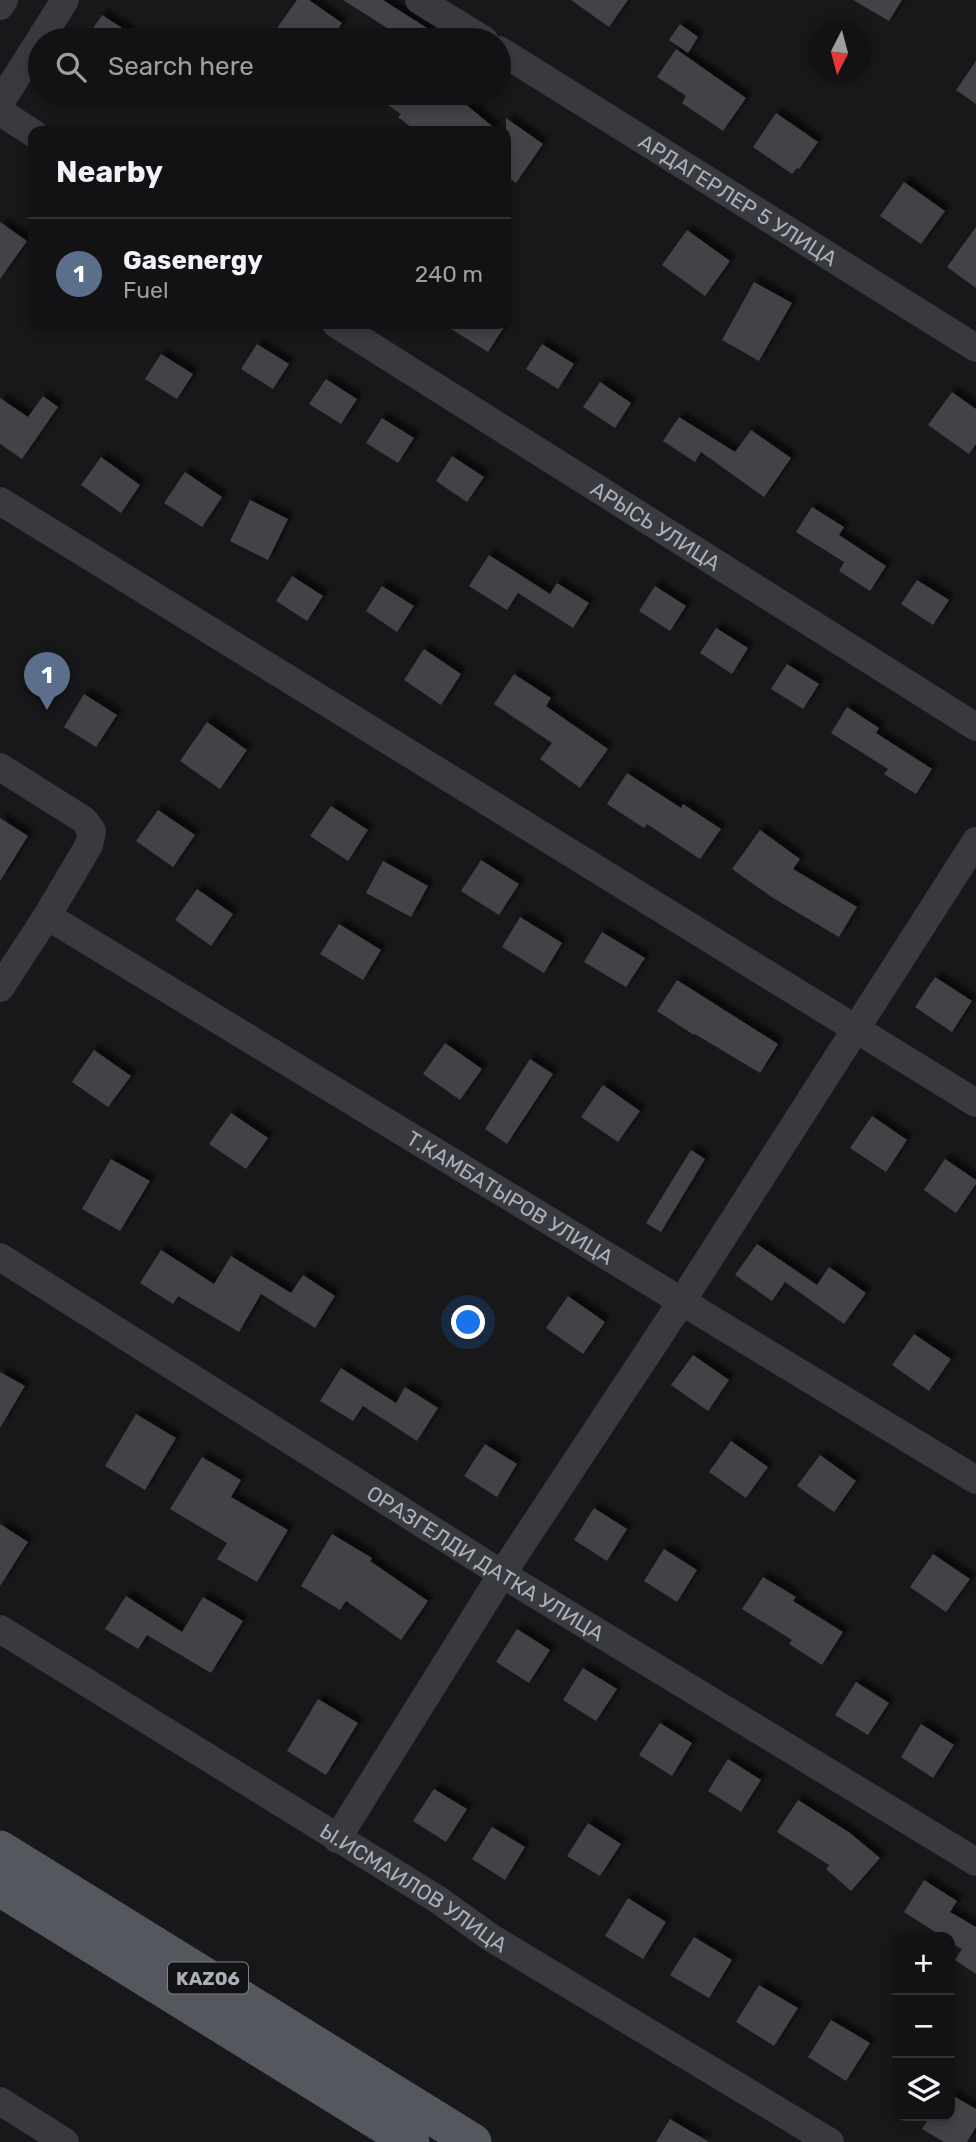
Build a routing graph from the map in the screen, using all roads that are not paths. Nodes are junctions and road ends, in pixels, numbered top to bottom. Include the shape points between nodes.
1 (4, 0) edge
2 (65, 0) edge
3 (419, 0) edge
4 (0, 6) edge
5 (47, 28) edge
6 (464, 28) edge
7 (511, 57) edge
8 (28, 59) edge
9 (0, 103) edge
10 (0, 112) edge
11 (28, 130) edge
12 (344, 329) edge
13 (976, 348) edge
14 (0, 501) edge
15 (976, 727) edge
16 (0, 767) edge
17 (976, 841) edge
18 (47, 916) junction
19 (0, 988) edge
20 (856, 1029) junction
21 (976, 1103) edge
22 (0, 1257) edge
23 (682, 1301) junction
24 (976, 1480) edge
25 (502, 1574) junction
26 (0, 1629) edge
27 (337, 1839) junction
28 (0, 1849) edge
29 (976, 1862) edge
30 (0, 1888) edge
31 (286, 2046) junction
32 (0, 2101) edge
33 (455, 2137) edge
34 (65, 2142) edge
35 (411, 2142) edge
36 (830, 2142) edge

1 - 4 street
2 - 5 street
3 - 6 street
7 - 13 street, АРДАГЕРЛЕР 5 УЛИЦА
8 - 9 street
10 - 11 street
12 - 15 street, АРЫСЬ УЛИЦА
14 - 20 street
16 - 18 street via 84,820 92,831 89,845
17 - 20 street
18 - 19 street
18 - 23 street, Т.КАМБАТЫРОВ УЛИЦА
20 - 21 street
20 - 23 street
22 - 25 street, ОРАЗГЕЛДИ ДАТКА УЛИЦА
23 - 24 street, Т.КАМБАТЫРОВ УЛИЦА
23 - 25 street
25 - 27 street
25 - 29 street, ОРАЗГЕЛДИ ДАТКА УЛИЦА
26 - 27 street, Ы.ИСМАИЛОВ УЛИЦА
27 - 36 street, Ы.ИСМАИЛОВ УЛИЦА
28 - 31 main road, KАZ06
30 - 31 main road, KАZ06
31 - 33 main road, KАZ06
31 - 35 main road, KАZ06
32 - 34 street

